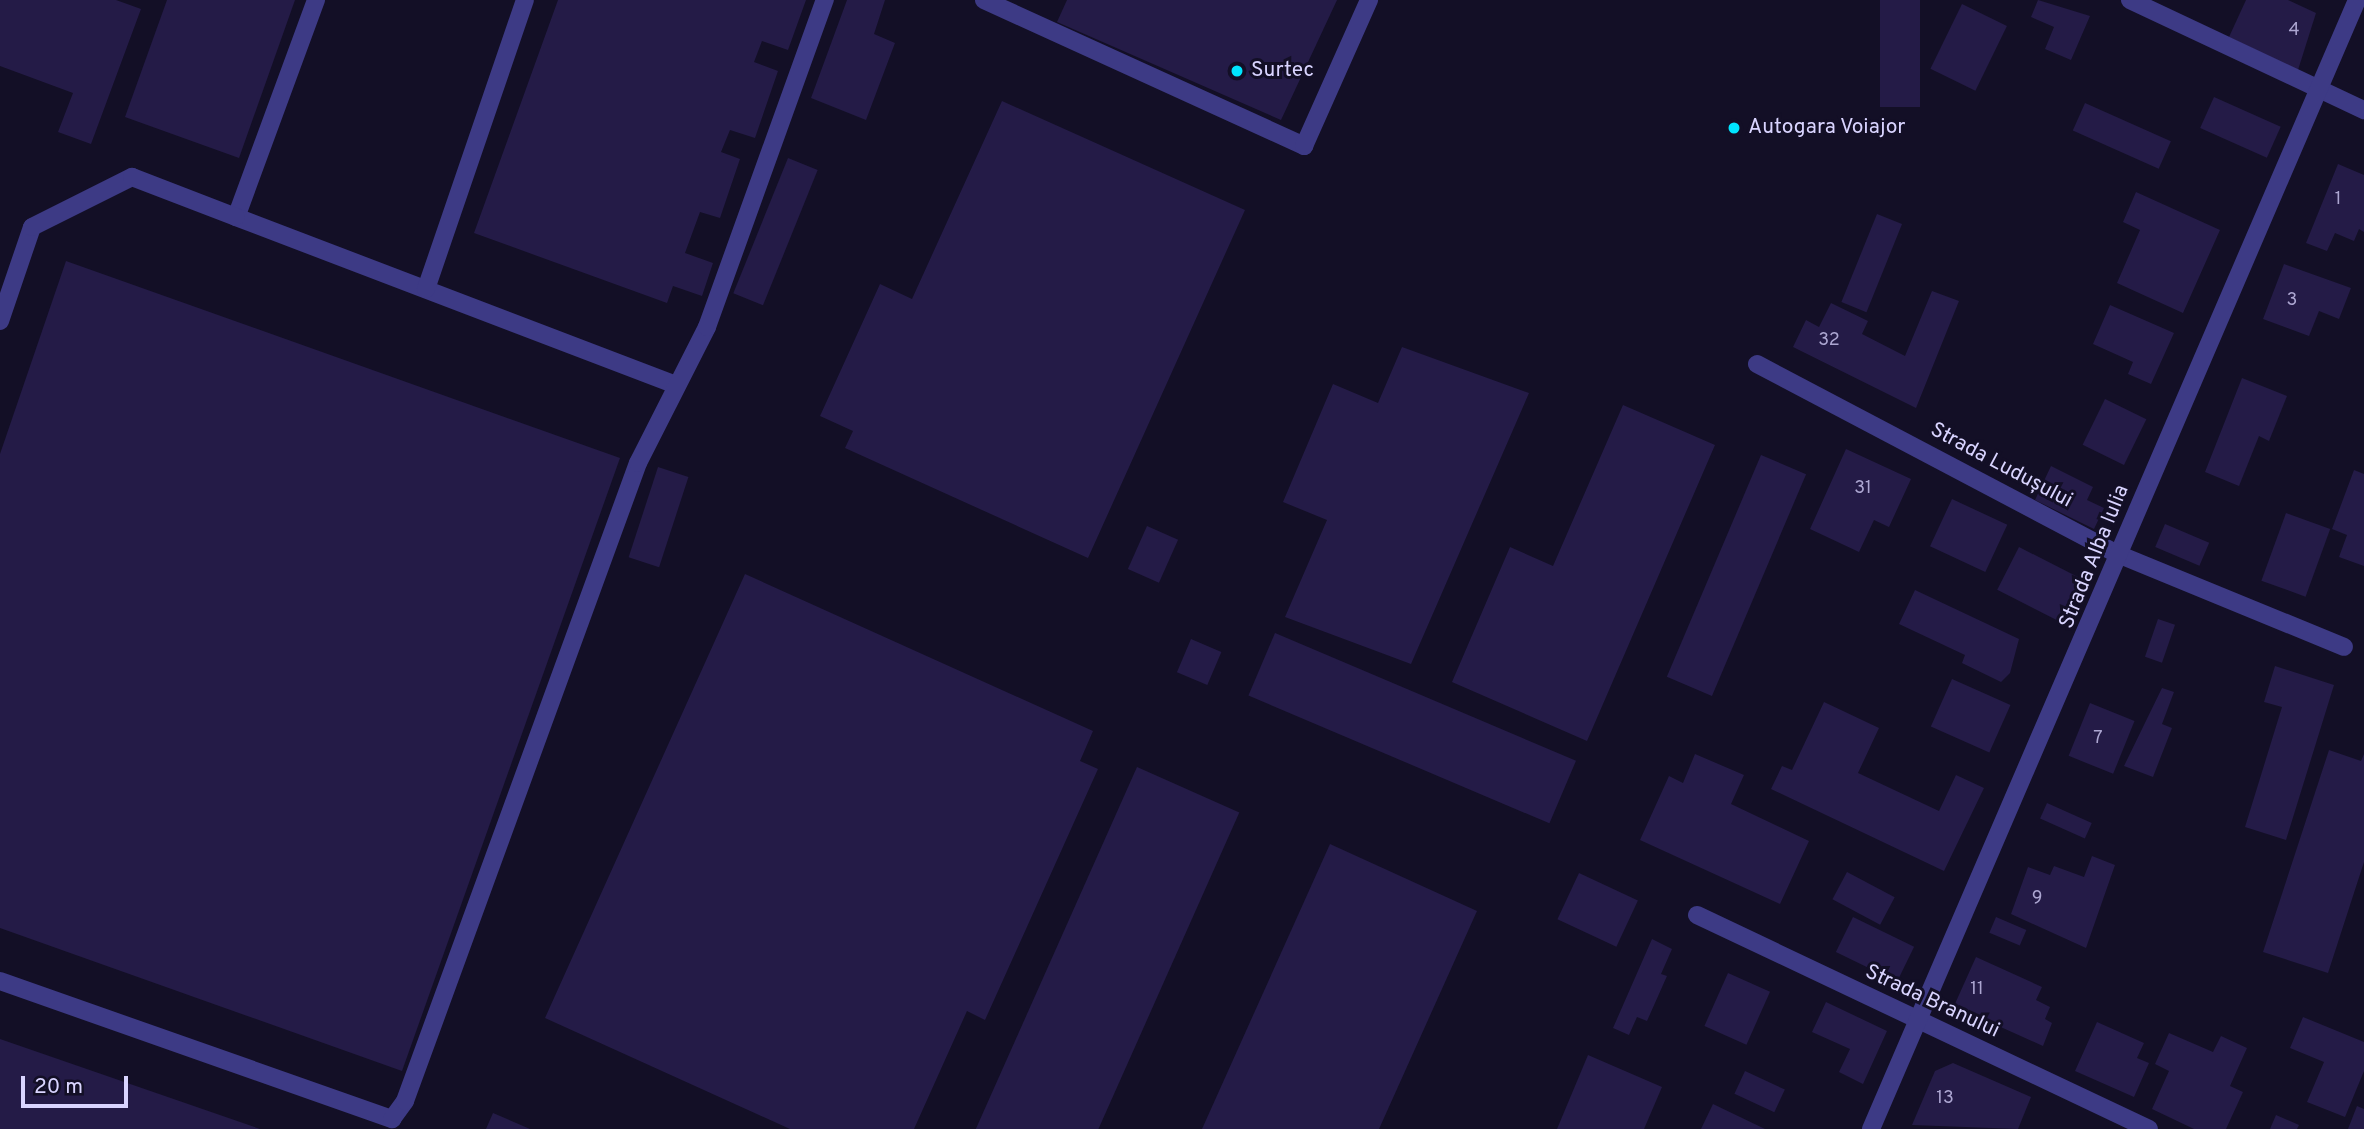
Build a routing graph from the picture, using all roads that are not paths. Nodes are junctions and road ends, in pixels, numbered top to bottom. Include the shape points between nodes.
1 (316, 0) edge
2 (525, 0) edge
3 (825, 0) edge
4 (984, 0) edge
5 (1369, 0) edge
6 (2130, 0) edge
7 (2357, 0) edge
8 (2321, 89) junction
9 (2364, 110) edge
10 (236, 217) junction
11 (426, 289) junction
12 (0, 321) edge
13 (1756, 364) dead end
14 (675, 385) junction
15 (2120, 555) junction
16 (2344, 647) dead end
17 (1698, 915) dead end
18 (0, 981) edge
19 (1922, 1022) junction
20 (1871, 1129) edge
21 (2149, 1129) edge

1 - 10 street
2 - 11 street
3 - 14 street via 707,327
4 - 5 street via 1304,146
6 - 8 street
7 - 8 street, Strada Alba Iulia
8 - 9 street
8 - 15 street, Strada Alba Iulia
10 - 11 street
10 - 12 street via 132,177 32,227
11 - 14 street
13 - 15 street, Strada Ludușului
14 - 18 street via 638,463 405,1101 392,1119
15 - 16 street, Strada Ludușului
15 - 19 street, Strada Alba Iulia
17 - 19 street, Strada Branului
19 - 20 street, Strada Alba Iulia
19 - 21 street, Strada Branului

